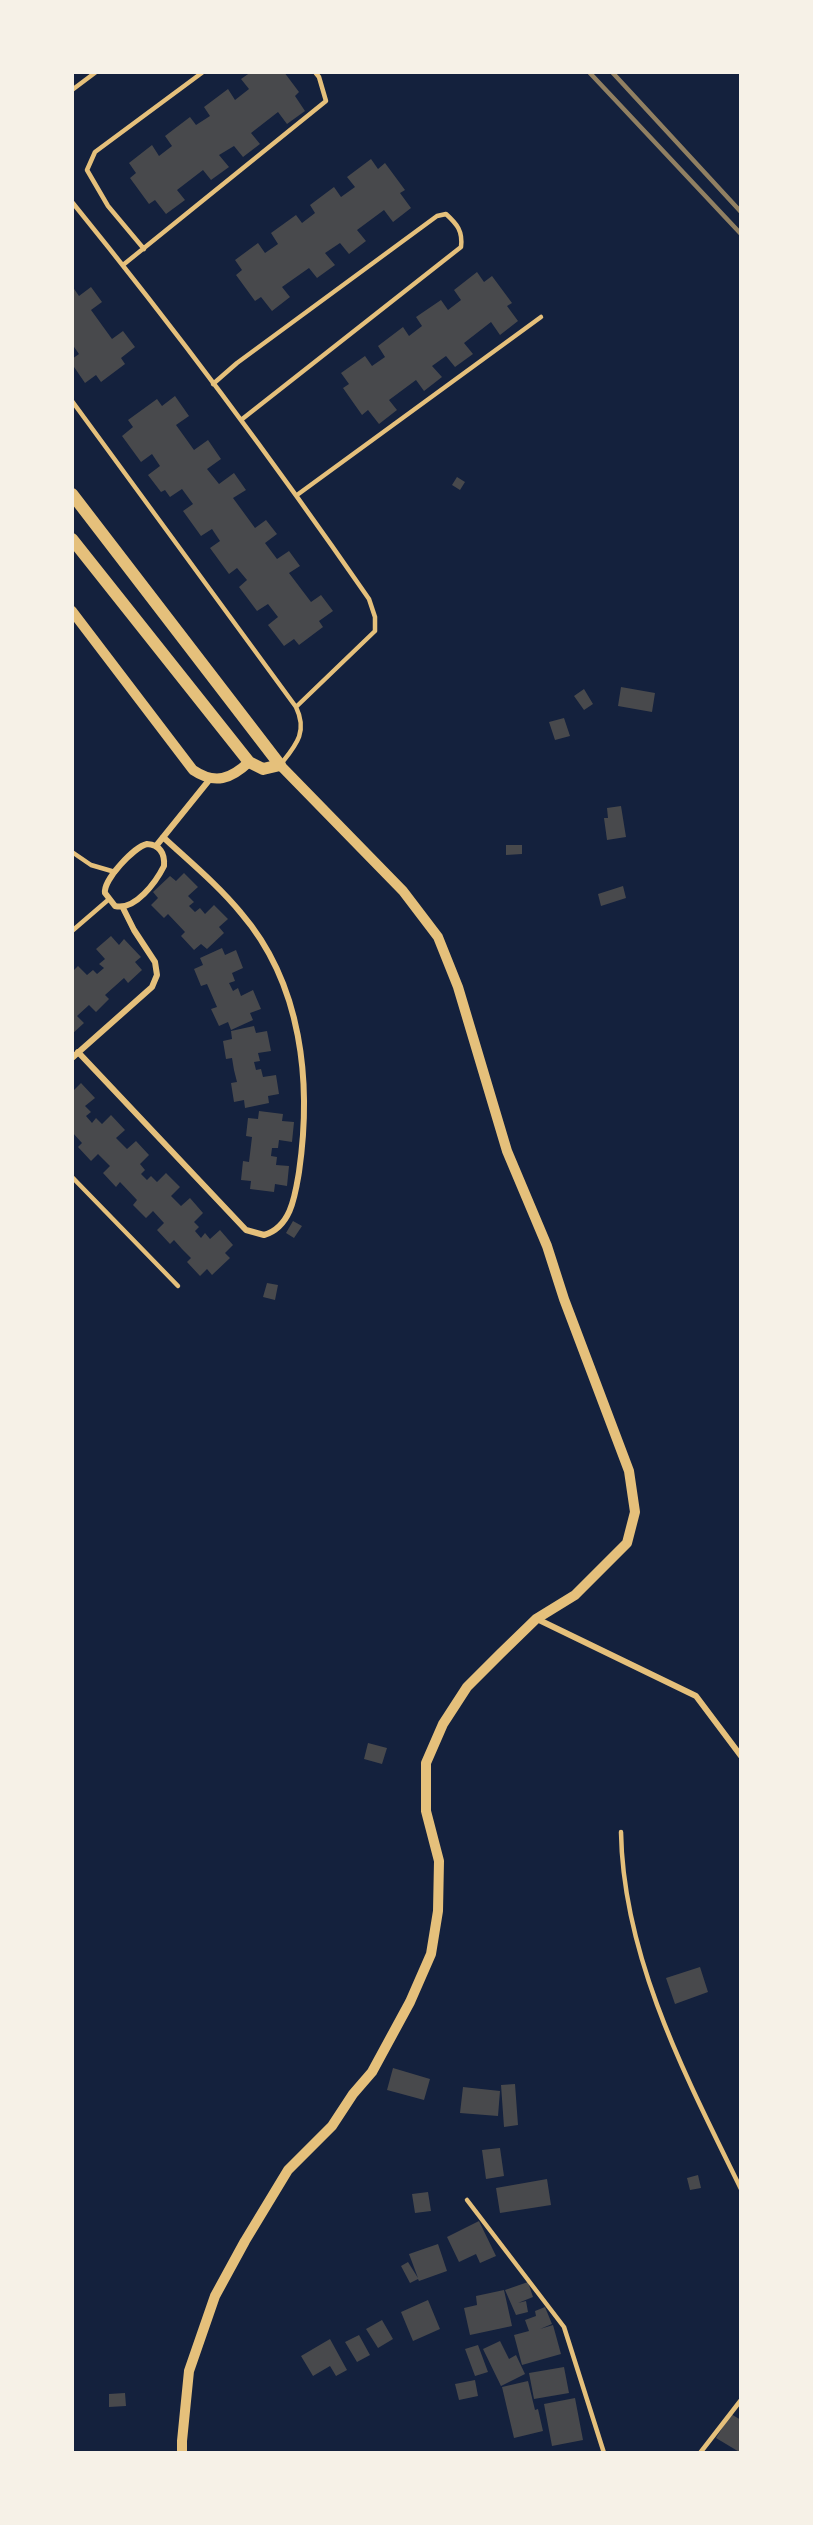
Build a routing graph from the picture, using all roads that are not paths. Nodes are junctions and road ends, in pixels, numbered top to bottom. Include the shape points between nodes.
1 (96, 72) edge
2 (203, 72) edge
3 (315, 72) edge
4 (72, 90) edge
5 (72, 202) edge
6 (144, 249) junction
7 (123, 265) junction
8 (541, 317) dead end
9 (213, 384) junction
10 (72, 401) edge
11 (241, 420) junction
12 (72, 494) edge
13 (297, 495) junction
14 (72, 539) edge
15 (72, 611) edge
16 (296, 707) junction
17 (249, 762) junction
18 (280, 765) junction
19 (210, 779) junction
20 (163, 837) junction
21 (156, 846) junction
22 (72, 852) edge
23 (115, 872) junction
24 (108, 900) junction
25 (123, 908) junction
26 (72, 931) edge
27 (78, 1052) junction
28 (72, 1058) edge
29 (72, 1177) edge
30 (178, 1286) dead end
31 (536, 1619) junction
32 (741, 1756) edge
33 (621, 1833) dead end
34 (741, 2189) edge
35 (467, 2200) dead end
36 (741, 2400) edge
37 (182, 2453) edge
38 (604, 2453) edge
39 (700, 2453) edge

1 - 4 lane
2 - 6 lane via 95,152 87,170 108,206
3 - 6 lane via 326,101
5 - 7 lane
6 - 7 lane
7 - 9 lane
8 - 13 lane
9 - 11 lane
9 - 11 lane via 437,216 446,214 457,224 461,247
10 - 16 lane
11 - 13 lane
12 - 18 main road
13 - 16 lane via 369,599 375,631
14 - 17 main road
15 - 19 street via 186,763
16 - 18 lane via 301,716 300,740
17 - 18 main road via 263,769
17 - 19 street via 229,777
18 - 31 street via 403,891 438,937 464,1005 507,1151 547,1246 629,1471 635,1512 627,1543 575,1595
19 - 20 street
20 - 21 street
20 - 27 street via 243,915 284,983 298,1035 304,1092 297,1180 281,1227 264,1234 246,1230
21 - 23 street via 138,847
21 - 25 street via 165,858 161,872 134,902
22 - 23 lane via 91,865
23 - 24 street via 104,888
24 - 25 street
24 - 26 lane
25 - 27 street via 155,962 156,981
27 - 28 street
29 - 30 lane
31 - 32 street via 696,1696
31 - 37 street via 467,1687 443,1724 426,1763 426,1811 439,1862 438,1911 431,1954 372,2072 332,2126 288,2170 215,2296 189,2371
33 - 34 lane via 621,1864 636,1941 670,2039
35 - 38 lane via 564,2327
36 - 39 lane

